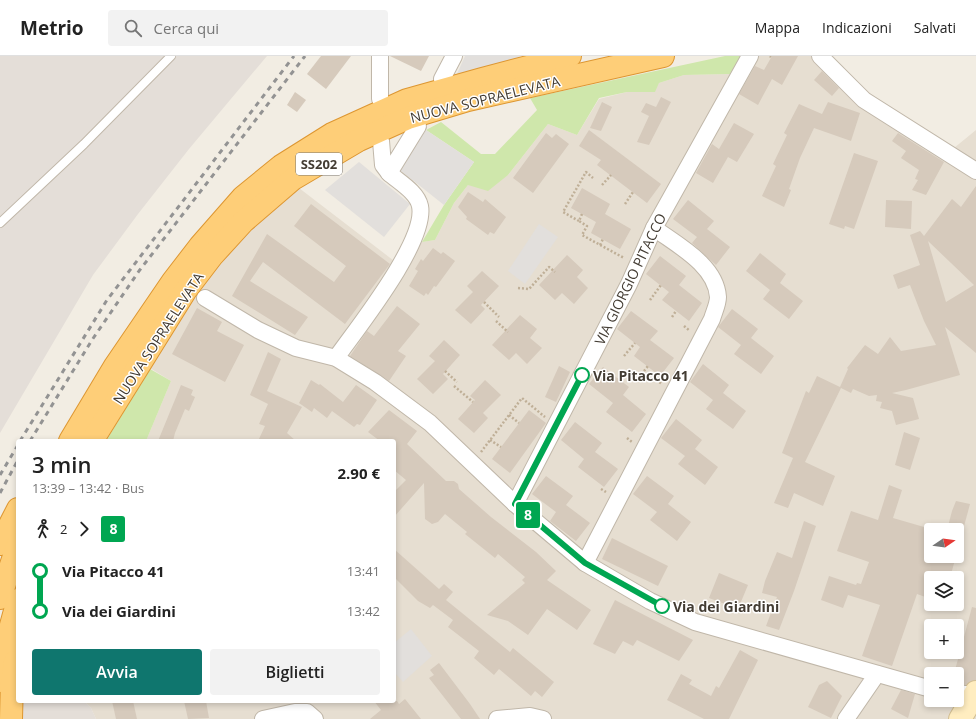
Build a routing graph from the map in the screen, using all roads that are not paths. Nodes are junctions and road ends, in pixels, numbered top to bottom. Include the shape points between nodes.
1 (171, 56) edge
2 (380, 56) edge
3 (454, 56) edge
4 (570, 56) edge
5 (663, 56) edge
6 (750, 56) edge
7 (820, 56) edge
8 (442, 79) dead end
9 (380, 99) dead end
10 (418, 126) dead end
11 (381, 141) dead end
12 (976, 171) edge
13 (389, 173) junction
14 (0, 223) edge
15 (654, 228) junction
16 (205, 298) dead end
17 (127, 348) junction
18 (336, 358) junction
19 (61, 439) edge
20 (71, 439) edge
21 (93, 439) edge
22 (515, 504) junction
23 (16, 513) edge
24 (0, 544) edge
25 (16, 550) edge
26 (585, 563) junction
27 (0, 598) edge
28 (16, 607) edge
29 (16, 656) edge
30 (877, 674) junction
31 (0, 681) edge
32 (924, 687) edge
33 (968, 693) edge
34 (11, 719) edge
35 (263, 719) edge
36 (314, 719) edge
37 (497, 719) edge
38 (543, 719) edge
39 (846, 719) edge
40 (960, 719) edge

1 - 14 lane via 84,144
2 - 9 street
3 - 8 street
4 - 17 highway, NUOVA SOPRAELEVATA / SS202 via 407,100 332,134 281,166 243,197 200,246
5 - 21 highway, NUOVA SOPRAELEVATA / SS202 via 468,100 408,118 360,140 293,179 243,222 186,290
6 - 15 street, VIA GIORGIO PITACCO
7 - 12 street via 864,100
10 - 13 street
11 - 13 street via 383,165
13 - 18 street via 413,192 420,204 421,218 417,235 407,255
15 - 22 street, VIA GIORGIO PITACCO
15 - 26 street via 705,267 714,282 718,298 712,319
16 - 18 street via 258,330 296,348
17 - 19 highway via 90,393
17 - 20 highway, NUOVA SOPRAELEVATA / SS202
18 - 22 street via 413,409
22 - 26 street
23 - 24 highway
25 - 27 highway
26 - 30 street via 650,601 695,622
28 - 31 highway
29 - 34 highway via 12,681
30 - 32 street
30 - 39 street
33 - 40 main road
35 - 36 street via 295,712 307,712
37 - 38 street via 530,716

